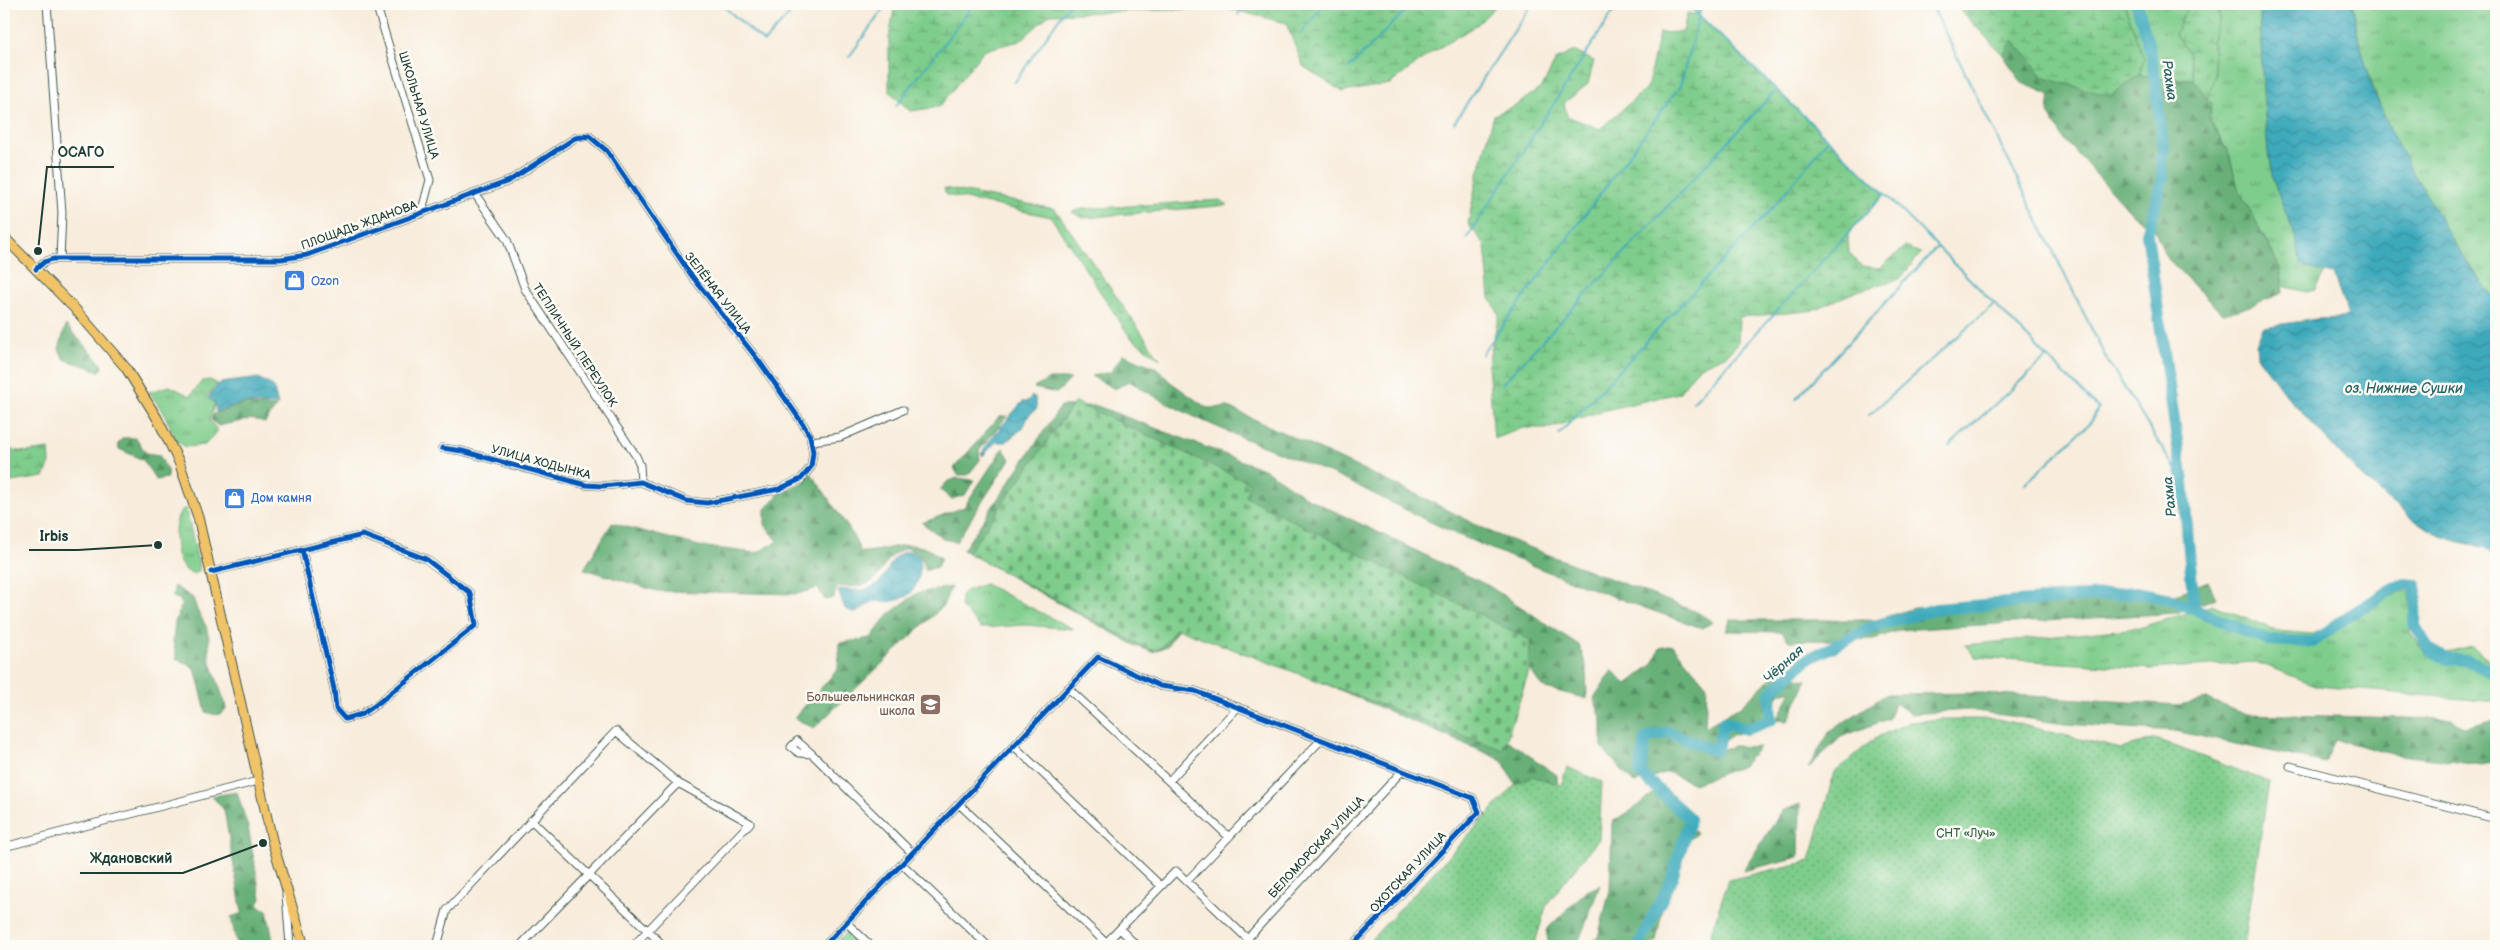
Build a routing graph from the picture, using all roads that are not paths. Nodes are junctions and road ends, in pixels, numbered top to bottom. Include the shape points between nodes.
1 (47, 4) edge
2 (376, 4) edge
3 (583, 136) joint
4 (475, 194) junction
5 (420, 214) junction
6 (4, 237) edge
7 (60, 259) junction
8 (36, 269) junction
9 (904, 410) dead end
10 (812, 444) junction
11 (442, 448) dead end
12 (641, 482) junction
13 (302, 550) junction
14 (211, 572) junction
15 (1068, 688) junction
16 (1238, 707) junction
17 (1321, 740) junction
18 (1014, 746) junction
19 (812, 754) dead end
20 (2290, 766) dead end
21 (1402, 771) junction
22 (258, 781) junction
23 (1168, 782) junction
24 (678, 783) junction
25 (959, 804) junction
26 (2496, 819) edge
27 (531, 820) junction
28 (1229, 837) junction
29 (4, 847) edge
30 (912, 853) junction
31 (902, 864) junction
32 (588, 876) junction
33 (1187, 882) junction
34 (1161, 886) junction
35 (285, 889) junction
36 (847, 923) junction
37 (1120, 929) junction
38 (648, 931) junction
39 (1247, 939) junction
40 (1104, 945) edge
41 (290, 946) edge
42 (304, 946) edge
43 (437, 946) edge
44 (520, 946) edge
45 (633, 946) edge
46 (664, 946) edge
47 (824, 946) edge
48 (872, 946) edge
49 (988, 946) edge
50 (1138, 946) edge
51 (1255, 946) edge
52 (1352, 946) edge

1 - 7 street via 62,213
2 - 5 street, ШКОЛЬНАЯ УЛИЦА via 430,180
3 - 4 street, ПЛОЩАДЬ ЖДАНОВА via 575,138 510,182
3 - 10 street, ЗЕЛЁНАЯ УЛИЦА via 594,138 607,152 661,233 803,424
4 - 5 street, ПЛОЩАДЬ ЖДАНОВА
4 - 12 street, ТЕПЛИЧНЫЙ ПЕРЕУЛОК via 507,240 525,289 636,456
5 - 7 street, ПЛОЩАДЬ ЖДАНОВА via 292,259
6 - 8 main road
7 - 8 street, ПЛОЩАДЬ ЖДАНОВА via 44,262
8 - 14 main road via 102,339 144,395 179,462 193,498
9 - 10 street via 840,437
10 - 12 street, УЛИЦА ХОДЫНКА via 812,467 801,479 779,489 697,503
11 - 12 street, УЛИЦА ХОДЫНКА via 586,485
13 - 13 street via 363,535 426,559 470,593 476,625 377,704 362,714 345,719 336,709
13 - 14 street
14 - 22 main road
15 - 16 street via 1098,657 1160,686 1195,690
15 - 18 street
15 - 23 street
16 - 17 street
16 - 23 street
17 - 21 street
17 - 28 street
18 - 25 street
18 - 34 street
19 - 30 street
20 - 26 street
21 - 39 street, БЕЛОМОРСКАЯ УЛИЦА
21 - 52 street, ОХОТСКАЯ УЛИЦА via 1473,798 1479,812
22 - 29 street
22 - 35 main road
23 - 28 street
24 - 27 street via 616,731
24 - 32 street
24 - 38 street via 750,823
25 - 30 street
25 - 40 street
27 - 32 street
27 - 43 street via 446,910
28 - 33 street
30 - 31 street
31 - 36 street
31 - 49 street
32 - 38 street
32 - 44 street
33 - 34 street via 1176,871
33 - 39 street
34 - 37 street
35 - 41 street
35 - 42 main road
36 - 47 street
36 - 48 street
37 - 40 street
37 - 50 street
38 - 45 street
38 - 46 street
39 - 51 street

